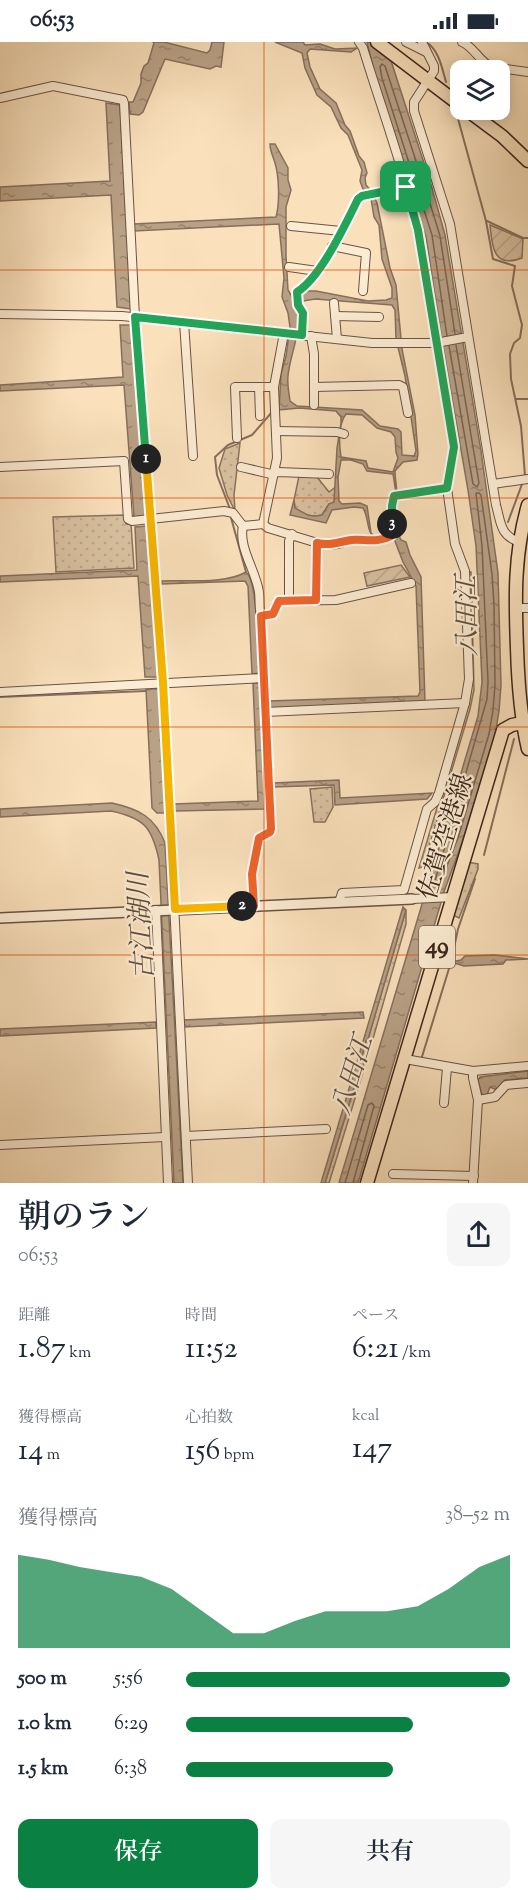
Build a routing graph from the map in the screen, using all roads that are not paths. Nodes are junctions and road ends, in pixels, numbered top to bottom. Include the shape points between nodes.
1 (377, 42) edge
2 (406, 42) edge
3 (422, 42) edge
4 (462, 42) edge
5 (360, 44) edge
6 (426, 52) junction
7 (528, 72) edge
8 (429, 81) junction
9 (450, 97) edge
10 (0, 98) edge
11 (480, 120) edge
12 (528, 161) edge
13 (406, 187) junction
14 (291, 226) dead end
15 (341, 231) junction
16 (332, 246) junction
17 (289, 267) dead end
18 (317, 271) junction
19 (363, 291) dead end
20 (334, 303) dead end
21 (0, 314) edge
22 (335, 316) junction
23 (135, 317) junction
24 (379, 317) dead end
25 (184, 322) junction
26 (286, 333) junction
27 (304, 335) junction
28 (468, 337) junction
29 (337, 339) junction
30 (436, 343) junction
31 (259, 387) junction
32 (274, 387) junction
33 (314, 387) junction
34 (314, 405) dead end
35 (408, 412) dead end
36 (260, 416) dead end
37 (276, 431) junction
38 (340, 433) dead end
39 (237, 438) dead end
40 (193, 456) dead end
41 (241, 466) dead end
42 (0, 467) edge
43 (275, 473) junction
44 (329, 474) dead end
45 (526, 479) edge
46 (493, 484) junction
47 (447, 488) junction
48 (528, 507) edge
49 (151, 520) junction
50 (262, 524) junction
51 (243, 526) junction
52 (292, 534) junction
53 (519, 542) junction
54 (317, 543) junction
55 (411, 583) dead end
56 (289, 600) junction
57 (316, 600) junction
58 (522, 608) edge
59 (261, 616) junction
60 (263, 678) junction
61 (163, 683) junction
62 (0, 692) edge
63 (465, 703) junction
64 (265, 712) junction
65 (522, 723) junction
66 (528, 749) edge
67 (453, 897) junction
68 (412, 899) joint
69 (339, 902) junction
70 (254, 906) junction
71 (175, 909) junction
72 (156, 910) junction
73 (0, 918) edge
74 (405, 1059) junction
75 (528, 1066) edge
76 (447, 1068) junction
77 (473, 1071) junction
78 (528, 1083) edge
79 (478, 1100) junction
80 (444, 1102) dead end
81 (326, 1129) dead end
82 (186, 1136) junction
83 (165, 1137) junction
84 (0, 1145) edge
85 (393, 1174) dead end
86 (474, 1180) edge
87 (168, 1183) edge
88 (188, 1183) edge
89 (367, 1183) edge

1 - 8 main road
2 - 6 street
3 - 6 street
4 - 7 street via 491,67
5 - 13 street
6 - 8 street via 434,66
8 - 9 main road
8 - 28 street via 414,102 414,111 450,224
10 - 23 street via 52,86 123,100
11 - 12 main road
13 - 15 street via 362,196
13 - 30 street via 418,230
14 - 15 street
15 - 16 street
16 - 18 street
16 - 19 street via 366,253
17 - 18 street
18 - 27 street via 307,286 297,292
20 - 22 street
21 - 23 street
22 - 24 street
22 - 29 street
23 - 25 street
23 - 49 street
25 - 26 street
25 - 40 street
26 - 27 street
26 - 32 street
27 - 29 street
27 - 33 street via 314,354
28 - 30 street
28 - 46 street
29 - 30 street
30 - 47 street via 454,447
31 - 32 street
31 - 36 street
31 - 39 street via 235,387
32 - 37 street
33 - 34 street
33 - 35 street via 399,385 403,387
37 - 38 street
37 - 43 street
41 - 43 street
42 - 49 street via 124,461 128,519
43 - 44 street
43 - 50 street
45 - 46 street
46 - 53 street via 504,534
47 - 54 street via 396,495 391,534 380,540
47 - 63 street via 455,544 465,571 469,679
48 - 53 main road
49 - 51 street via 230,512
49 - 61 street
50 - 51 street
50 - 52 street
51 - 59 street
52 - 54 street
52 - 56 street
53 - 58 main road via 516,567
54 - 57 street
55 - 57 street via 336,600
56 - 57 street
56 - 59 street via 279,601 273,614
58 - 65 main road
59 - 60 street
60 - 61 street
60 - 64 street
61 - 62 street
61 - 71 street
63 - 64 street
63 - 69 street via 439,793 427,809 404,890 342,893
64 - 70 street via 271,829 259,838 252,874
65 - 66 main road
65 - 67 main road, 佐賀空港線 / 49 via 503,730
67 - 68 street
67 - 74 main road, 佐賀空港線 / 49
68 - 69 street
69 - 70 street
70 - 71 street
71 - 72 street
71 - 82 street
72 - 73 street
72 - 83 street
74 - 76 street
74 - 89 main road, 佐賀空港線 / 49
75 - 77 street
76 - 77 street
76 - 80 street
77 - 79 street
78 - 79 street via 506,1085 495,1097
79 - 86 street
81 - 82 street
82 - 88 street
83 - 84 street
83 - 87 street
85 - 86 street

